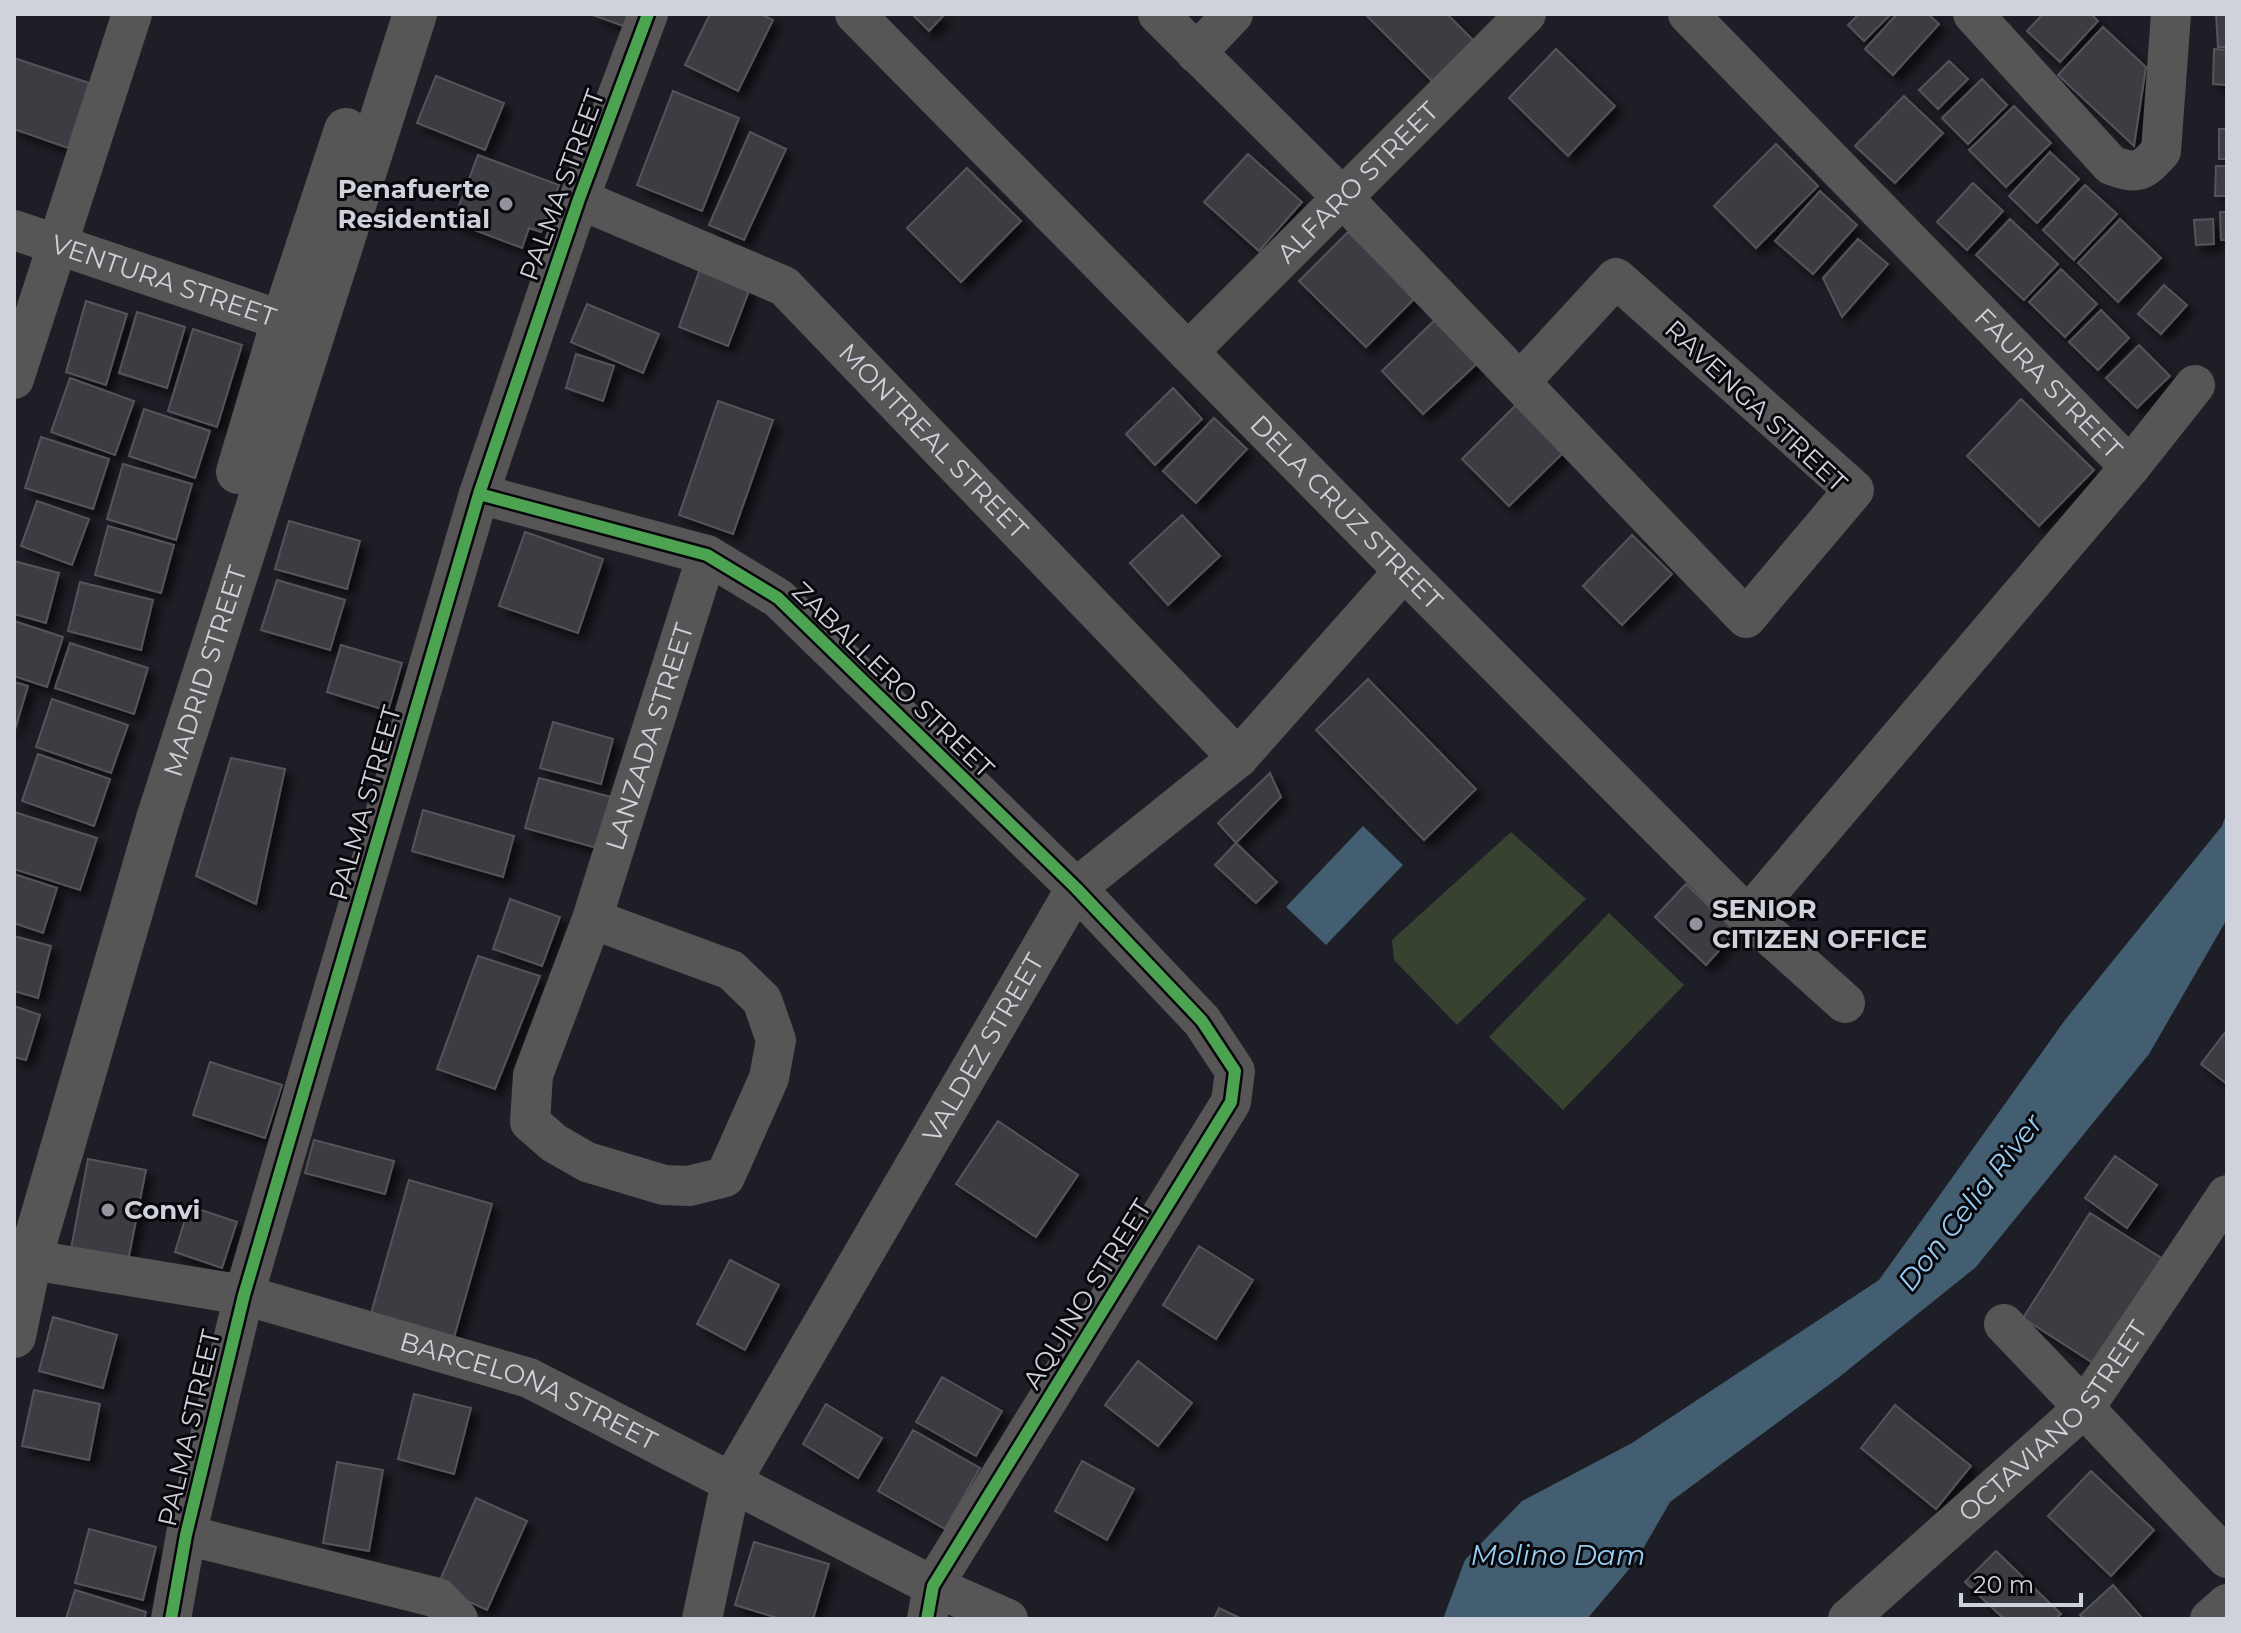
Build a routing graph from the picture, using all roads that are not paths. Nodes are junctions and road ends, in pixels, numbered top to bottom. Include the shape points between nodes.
1 (132, 14) edge
2 (385, 14) edge
3 (415, 14) edge
4 (648, 14) edge
5 (855, 14) edge
6 (1158, 14) edge
7 (1233, 14) edge
8 (1526, 14) edge
9 (1688, 14) edge
10 (1973, 14) edge
11 (2171, 14) edge
12 (1196, 53) junction
13 (1342, 197) junction
14 (579, 199) junction
15 (14, 230) edge
16 (56, 244) junction
17 (298, 326) junction
18 (1188, 352) junction
19 (14, 379) edge
20 (1521, 381) junction
21 (2195, 385) dead end
22 (2130, 467) junction
23 (479, 494) junction
24 (707, 555) junction
25 (1404, 571) junction
26 (1238, 758) junction
27 (1076, 888) junction
28 (1748, 916) junction
29 (592, 919) junction
30 (1845, 1003) dead end
31 (1202, 1021) joint
32 (2227, 1195) edge
33 (19, 1249) edge
34 (244, 1295) junction
35 (2004, 1324) dead end
36 (14, 1336) edge
37 (2085, 1407) junction
38 (731, 1482) junction
39 (186, 1535) junction
40 (2227, 1558) edge
41 (930, 1603) edge
42 (2227, 1604) edge
43 (171, 1619) edge
44 (458, 1619) edge
45 (702, 1619) edge
46 (1008, 1619) edge
47 (1848, 1619) edge
48 (2210, 1619) edge

1 - 16 street
2 - 17 street, MADRID STREET
3 - 17 street, MADRID STREET
4 - 14 street, PALMA STREET
5 - 18 street, DELA CRUZ STREET
6 - 12 street, RAVENGA STREET
7 - 12 street
8 - 13 street, ALFARO STREET
9 - 22 street, FAURA STREET
10 - 11 street via 2111,165 2129,171 2146,167 2161,151
12 - 13 street, RAVENGA STREET
13 - 18 street, ALFARO STREET
13 - 20 street, RAVENGA STREET
14 - 23 street, PALMA STREET
14 - 26 street, MONTREAL STREET via 784,286
15 - 16 street, VENTURA STREET
16 - 17 street, VENTURA STREET
16 - 19 street
17 - 33 street, MADRID STREET via 158,819
18 - 25 street, DELA CRUZ STREET
20 - 20 street, RAVENGA STREET via 1616,278 1854,490 1746,618
21 - 22 street
22 - 28 street, FAURA STREET
23 - 24 street, ZABALLERO STREET
23 - 34 street, PALMA STREET
24 - 27 street, ZABALLERO STREET via 778,598
24 - 29 street, LANZADA STREET
25 - 26 street, VALDEZ STREET
25 - 28 street, DELA CRUZ STREET
26 - 27 street, VALDEZ STREET
27 - 31 street, ZABALLERO STREET
27 - 38 street, VALDEZ STREET
28 - 30 street, DELA CRUZ STREET
29 - 29 street, LANZADA STREET via 533,1075 530,1122 587,1162 664,1185 689,1186 725,1177 769,1078 776,1040 762,1000 731,970
31 - 41 street, AQUINO STREET via 1235,1071 1231,1102
32 - 37 street, OCTAVIANO STREET
33 - 34 street, BARCELONA STREET
33 - 36 street, MADRID STREET
34 - 38 street, BARCELONA STREET via 529,1378
34 - 39 street, PALMA STREET
35 - 37 street
37 - 40 street
37 - 47 street, OCTAVIANO STREET
38 - 41 street, BARCELONA STREET
38 - 45 street, VALDEZ STREET
39 - 43 street, PALMA STREET
39 - 44 street, PALMA STREET via 438,1598
41 - 46 street, BARCELONA STREET
42 - 48 street

